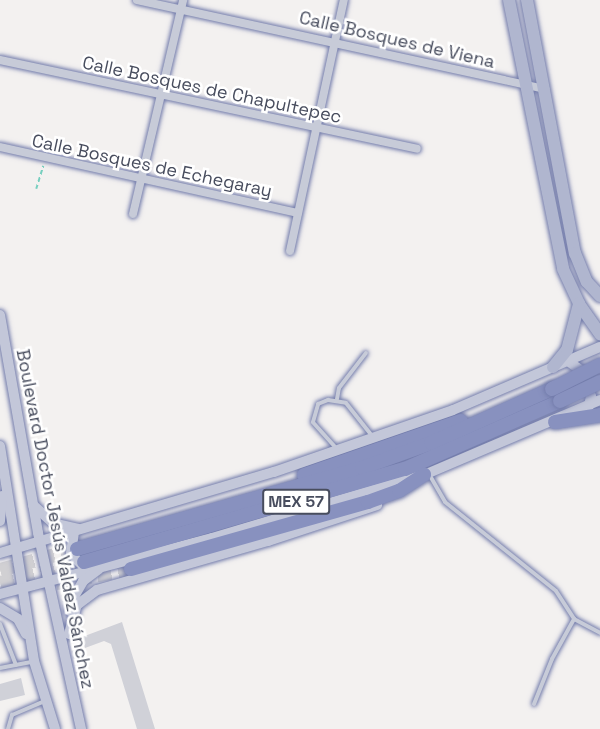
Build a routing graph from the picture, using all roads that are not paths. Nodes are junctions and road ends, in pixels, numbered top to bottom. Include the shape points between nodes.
1 (137, 0) edge
2 (183, 0) edge
3 (344, 0) edge
4 (509, 0) edge
5 (527, 0) edge
6 (181, 9) junction
7 (334, 40) junction
8 (0, 60) edge
9 (527, 85) junction
10 (545, 89) junction
11 (161, 94) junction
12 (316, 129) junction
13 (0, 147) edge
14 (417, 149) dead end
15 (141, 180) junction
16 (298, 213) junction
17 (133, 214) dead end
18 (290, 251) dead end
19 (600, 296) edge
20 (579, 304) junction
21 (0, 315) edge
22 (600, 334) edge
23 (600, 347) edge
24 (366, 352) dead end
25 (568, 362) junction
26 (600, 365) edge
27 (553, 366) junction
28 (569, 376) dead end
29 (600, 382) edge
30 (556, 395) junction
31 (337, 400) junction
32 (600, 400) edge
33 (595, 410) edge
34 (555, 422) joint
35 (373, 438) junction
36 (0, 446) edge
37 (338, 450) junction
38 (2, 460) junction
39 (405, 469) junction
40 (427, 474) junction
41 (394, 493) junction
42 (33, 505) junction
43 (219, 508) junction
44 (303, 510) junction
45 (0, 521) edge
46 (78, 531) junction
47 (40, 541) junction
48 (14, 549) junction
49 (77, 549) tunnel mouth
50 (0, 554) edge
51 (104, 565) junction
52 (85, 566) junction
53 (131, 569) tunnel mouth
54 (48, 580) junction
55 (20, 586) junction
56 (0, 594) edge
57 (0, 608) edge
58 (574, 619) junction
59 (0, 624) edge
60 (600, 633) edge
61 (69, 634) junction
62 (30, 641) junction
63 (34, 661) junction
64 (16, 665) junction
65 (0, 667) edge
66 (69, 682) junction
67 (46, 701) junction
68 (534, 704) dead end
69 (8, 729) edge
70 (55, 729) edge
71 (81, 729) edge

1 - 6 street, Calle Bosques de Viena
2 - 6 street
3 - 7 street
4 - 9 main road
5 - 10 main road
6 - 7 street, Calle Bosques de Viena
6 - 11 street
7 - 9 street, Calle Bosques de Viena
7 - 12 street
8 - 11 street, Calle Bosques de Chapultepec
9 - 10 street, Calle Bosques de Viena
9 - 20 main road via 542,178 563,269
10 - 19 main road via 575,253 587,282
11 - 12 street, Calle Bosques de Chapultepec
11 - 15 street
12 - 14 street, Calle Bosques de Chapultepec
12 - 16 street
13 - 15 street, Calle Bosques de Echegaray
15 - 16 street, Calle Bosques de Echegaray
15 - 17 street
16 - 18 street
20 - 22 main road
20 - 27 main road via 571,340
21 - 42 main road, Boulevard Doctor Jesús Valdez Sánchez
23 - 25 main road
24 - 31 lane via 339,388
25 - 27 main road
25 - 33 main road via 583,372
26 - 30 highway, MEX 57, bridge
27 - 35 main road via 453,410
28 - 43 highway via 417,437 246,492
29 - 30 highway, MEX 57, bridge
30 - 39 highway, MEX 57
30 - 43 highway, MEX 57 via 431,444
31 - 35 lane via 346,403
31 - 37 lane via 318,404 313,422
32 - 33 main road
33 - 34 highway
34 - 40 main road
35 - 37 main road
36 - 38 main road
37 - 46 main road
38 - 45 main road
38 - 48 main road
39 - 44 highway
39 - 52 highway, MEX 57
40 - 41 highway
40 - 44 main road
40 - 58 lane via 445,502 556,591
41 - 53 highway
41 - 61 main road via 388,500 359,512 97,590 77,605
42 - 46 main road via 53,523
42 - 47 main road, Boulevard Doctor Jesús Valdez Sánchez
43 - 49 highway, MEX 57
44 - 51 main road
46 - 47 main road
46 - 52 main road via 71,554
47 - 48 main road
47 - 54 main road, Boulevard Doctor Jesús Valdez Sánchez
48 - 50 main road
48 - 55 main road
51 - 52 main road
51 - 61 main road via 83,581 71,602
52 - 54 main road
54 - 55 main road
54 - 66 main road, Boulevard Doctor Jesús Valdez Sánchez
55 - 56 main road
55 - 62 main road
57 - 62 main road via 18,619
58 - 60 lane
58 - 68 lane
59 - 64 lane
61 - 66 main road
62 - 63 main road
63 - 64 lane
63 - 67 main road
64 - 65 lane
66 - 71 main road, Boulevard Doctor Jesús Valdez Sánchez
67 - 69 lane via 12,715
67 - 70 main road

